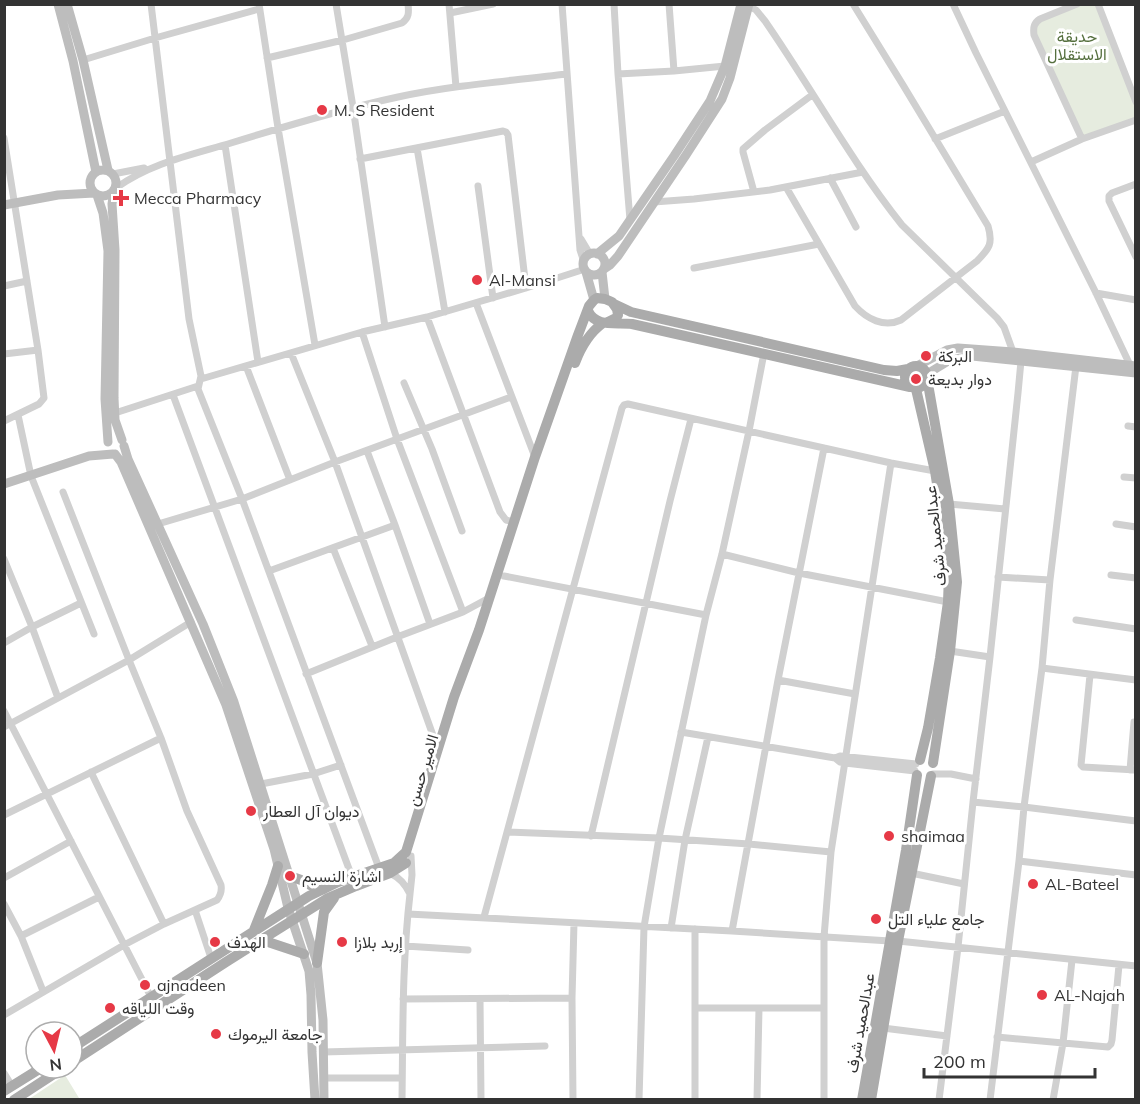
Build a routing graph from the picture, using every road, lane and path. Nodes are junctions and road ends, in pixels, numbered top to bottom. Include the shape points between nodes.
1 (58, 4) edge
2 (67, 4) edge
3 (151, 4) edge
4 (336, 4) edge
5 (408, 4) edge
6 (449, 4) edge
7 (494, 4) edge
8 (562, 4) edge
9 (614, 4) edge
10 (669, 4) edge
11 (853, 4) edge
12 (953, 4) edge
13 (1077, 4) edge
14 (1098, 4) edge
15 (746, 5) edge
16 (259, 7) edge
17 (450, 13) junction
18 (155, 38) junction
19 (343, 40) junction
20 (267, 58) junction
21 (83, 60) junction
22 (725, 66) junction
23 (674, 71) junction
24 (566, 74) junction
25 (618, 74) junction
26 (456, 87) junction
27 (812, 94) junction
28 (1136, 102) edge
29 (353, 107) junction
30 (1005, 111) junction
31 (1136, 120) edge
32 (278, 128) junction
33 (4, 138) edge
34 (935, 139) junction
35 (1082, 139) junction
36 (225, 145) junction
37 (417, 148) junction
38 (105, 158) junction
39 (360, 159) junction
40 (94, 160) junction
41 (170, 161) junction
42 (1031, 162) junction
43 (153, 167) junction
44 (110, 172) junction
45 (863, 172) junction
46 (93, 175) junction
47 (830, 178) junction
48 (1136, 184) edge
49 (653, 185) junction
50 (478, 186) dead end
51 (786, 187) junction
52 (115, 189) junction
53 (662, 192) junction
54 (754, 192) junction
55 (95, 194) junction
56 (58, 195) junction
57 (15, 202) junction
58 (654, 202) junction
59 (112, 204) junction
60 (4, 205) edge
61 (101, 207) junction
62 (630, 221) junction
63 (856, 227) dead end
64 (819, 244) junction
65 (1136, 257) edge
66 (589, 262) junction
67 (694, 268) dead end
68 (603, 270) junction
69 (956, 278) junction
70 (27, 281) junction
71 (4, 286) edge
72 (526, 288) junction
73 (1096, 293) junction
74 (493, 298) junction
75 (1136, 300) edge
76 (606, 301) junction
77 (476, 303) junction
78 (588, 311) junction
79 (445, 312) junction
80 (427, 317) junction
81 (606, 323) junction
82 (385, 327) junction
83 (362, 332) junction
84 (315, 345) junction
85 (765, 348) junction
86 (38, 350) junction
87 (1013, 352) junction
88 (291, 353) junction
89 (4, 354) edge
90 (1021, 361) junction
91 (258, 362) junction
92 (246, 366) junction
93 (1076, 366) junction
94 (913, 367) junction
95 (1134, 368) edge
96 (927, 376) junction
97 (199, 382) junction
98 (404, 383) dead end
99 (913, 388) junction
100 (173, 395) junction
101 (512, 397) junction
102 (115, 413) junction
103 (463, 414) junction
104 (18, 415) junction
105 (691, 419) junction
106 (4, 421) edge
107 (423, 429) junction
108 (749, 432) junction
109 (397, 439) junction
110 (108, 442) junction
111 (123, 443) junction
112 (824, 448) junction
113 (366, 451) junction
114 (114, 454) junction
115 (89, 456) junction
116 (535, 458) junction
117 (335, 462) junction
118 (891, 464) junction
119 (934, 471) junction
120 (31, 476) junction
121 (1124, 477) dead end
122 (1136, 478) edge
123 (290, 480) junction
124 (4, 484) edge
125 (63, 492) dead end
126 (242, 499) junction
127 (949, 504) junction
128 (214, 507) junction
129 (1005, 509) junction
130 (517, 523) junction
131 (158, 524) junction
132 (1116, 524) dead end
133 (395, 525) junction
134 (1136, 527) edge
135 (462, 531) dead end
136 (362, 537) junction
137 (333, 548) junction
138 (722, 554) junction
139 (4, 559) edge
140 (268, 571) junction
141 (799, 573) junction
142 (1111, 574) dead end
143 (504, 576) junction
144 (998, 577) junction
145 (1136, 578) edge
146 (1050, 580) junction
147 (872, 587) junction
148 (572, 588) junction
149 (490, 598) junction
150 (948, 602) junction
151 (81, 603) junction
152 (646, 603) junction
153 (463, 612) junction
154 (706, 615) junction
155 (483, 618) junction
156 (1076, 620) dead end
157 (190, 622) junction
158 (430, 624) junction
159 (32, 627) junction
160 (1136, 629) edge
161 (94, 634) dead end
162 (397, 636) junction
163 (4, 643) edge
164 (372, 646) junction
165 (950, 651) junction
166 (990, 657) junction
167 (129, 660) junction
168 (1042, 668) junction
169 (306, 674) junction
170 (1090, 675) junction
171 (778, 680) junction
172 (1136, 680) edge
173 (855, 694) junction
174 (58, 698) junction
175 (4, 711) edge
176 (1134, 722) dead end
177 (8, 725) edge
178 (681, 732) junction
179 (708, 737) junction
180 (161, 738) junction
181 (767, 746) junction
182 (439, 747) junction
183 (846, 760) junction
184 (341, 765) junction
185 (917, 768) junction
186 (933, 770) junction
187 (1133, 770) edge
188 (91, 772) junction
189 (314, 774) junction
190 (976, 779) junction
191 (261, 784) junction
192 (47, 795) junction
193 (973, 802) junction
194 (1024, 807) junction
195 (4, 815) edge
196 (1136, 821) edge
197 (507, 832) junction
198 (591, 836) junction
199 (659, 838) junction
200 (685, 840) junction
201 (71, 841) junction
202 (749, 844) junction
203 (831, 852) junction
204 (411, 856) junction
205 (1019, 861) junction
206 (278, 866) junction
207 (379, 868) junction
208 (390, 873) junction
209 (911, 873) junction
210 (1136, 875) edge
211 (290, 876) junction
212 (352, 877) junction
213 (4, 878) edge
214 (964, 884) junction
215 (320, 890) junction
216 (337, 894) junction
217 (410, 894) junction
218 (99, 897) junction
219 (4, 904) edge
220 (292, 906) junction
221 (195, 910) junction
222 (408, 914) junction
223 (484, 917) junction
224 (297, 919) junction
225 (574, 923) junction
226 (164, 924) junction
227 (644, 927) junction
228 (671, 928) junction
229 (695, 929) junction
230 (254, 930) junction
231 (732, 931) junction
232 (21, 936) junction
233 (824, 937) junction
234 (262, 940) junction
235 (894, 941) junction
236 (124, 945) junction
237 (405, 946) junction
238 (958, 947) junction
239 (468, 950) dead end
240 (1007, 952) junction
241 (304, 954) junction
242 (211, 958) junction
243 (1072, 960) junction
244 (317, 963) junction
245 (1119, 965) junction
246 (1136, 966) edge
247 (43, 991) junction
248 (151, 997) junction
249 (572, 998) junction
250 (402, 999) junction
251 (480, 999) junction
252 (695, 1008) junction
253 (759, 1008) junction
254 (823, 1008) junction
255 (4, 1015) edge
256 (883, 1028) junction
257 (946, 1036) junction
258 (997, 1037) junction
259 (84, 1040) edge
260 (1063, 1043) junction
261 (545, 1046) dead end
262 (481, 1048) junction
263 (402, 1049) junction
264 (323, 1052) junction
265 (84, 1054) edge
266 (4, 1073) edge
267 (24, 1078) edge
268 (324, 1078) junction
269 (402, 1078) junction
270 (45, 1080) edge
271 (8, 1089) edge
272 (14, 1100) edge
273 (315, 1100) edge
274 (324, 1100) edge
275 (402, 1100) edge
276 (481, 1100) edge
277 (573, 1100) edge
278 (639, 1100) edge
279 (695, 1100) edge
280 (757, 1100) edge
281 (824, 1100) edge
282 (862, 1100) edge
283 (871, 1100) edge
284 (939, 1100) edge
285 (990, 1100) edge
286 (1053, 1100) edge

1 - 40 main road
2 - 21 main road
3 - 18 street
4 - 19 street
5 - 19 street via 409,14 402,23
6 - 17 street
7 - 17 street
8 - 24 street
9 - 25 street
10 - 23 street
11 - 34 street
12 - 30 street
13 - 35 street via 1040,19 1033,28
14 - 28 street
15 - 22 main road
15 - 27 street via 765,21
15 - 53 main road via 722,99
16 - 18 street
16 - 20 street
17 - 26 street
18 - 21 street
18 - 41 street
19 - 20 street
19 - 29 street
20 - 32 street
21 - 38 main road
22 - 23 street
22 - 49 main road via 710,101
23 - 25 street
24 - 26 street
24 - 66 street via 580,250
25 - 62 street
26 - 29 street
27 - 45 street
27 - 54 street via 743,148
29 - 32 street
29 - 39 street
30 - 34 street
30 - 42 street
31 - 35 street
32 - 36 street
32 - 84 street
33 - 57 street
34 - 69 street via 990,235 986,253
35 - 42 street
36 - 41 street
36 - 91 street
37 - 39 street
37 - 72 street via 506,132
37 - 79 street
38 - 40 main road
38 - 44 main road
39 - 82 street
40 - 46 main road
41 - 43 street
41 - 97 street
42 - 73 street
43 - 44 street
43 - 52 street
44 - 46 main road via 104,170
44 - 52 main road via 117,183
45 - 47 street
45 - 69 street via 902,225
46 - 55 main road via 90,186
46 - 56 main road via 75,189
47 - 51 street
47 - 63 street
48 - 65 street via 1108,198
49 - 53 main road
49 - 62 main road
50 - 74 street
51 - 54 street
51 - 64 street
52 - 55 main road via 104,197
52 - 59 main road
53 - 58 main road
54 - 58 street
55 - 56 main road
55 - 61 main road
56 - 57 main road
57 - 60 main road
57 - 70 street
58 - 68 main road via 618,256
59 - 61 main road
59 - 102 main road
61 - 110 main road via 108,251
62 - 66 main road
64 - 67 street
64 - 69 street via 855,306 871,319 884,323 901,320
66 - 68 main road via 603,258
66 - 68 main road via 589,274
66 - 72 street
66 - 76 main road
68 - 76 main road
69 - 87 street via 1004,327
70 - 71 street
70 - 86 street
72 - 74 street
73 - 75 street
73 - 95 street
74 - 77 street
76 - 78 main road via 589,306
76 - 81 main road, الامير حسن via 617,309 618,315
76 - 85 main road via 631,312
77 - 79 street
77 - 101 street
78 - 81 main road via 595,321
78 - 116 main road, الامير حسن
79 - 80 street
80 - 82 street
80 - 103 street
81 - 85 main road via 633,324
81 - 130 main road, الامير حسن via 587,339 579,352
82 - 83 street
83 - 84 street
83 - 109 street
84 - 88 street
85 - 94 main road via 884,370
85 - 99 main road
85 - 108 street
86 - 89 street
86 - 104 street via 44,398
87 - 94 main road via 952,348
87 - 95 main road
88 - 91 street
88 - 117 street
90 - 93 main road
90 - 96 main road via 962,357
90 - 129 street
91 - 92 street
92 - 97 street
92 - 123 street
93 - 95 main road
93 - 146 street
94 - 96 main road via 923,369
94 - 99 main road via 905,374
96 - 99 main road via 924,385
96 - 127 main road, عبدالحميد شرف
97 - 100 street
97 - 126 street via 199,393
98 - 107 street
99 - 119 main road, عبدالحميد شرف
100 - 102 street
100 - 128 street
101 - 103 street
101 - 116 street
102 - 111 main road
103 - 107 street
103 - 130 street via 500,512 506,520
104 - 106 street
104 - 120 street
105 - 108 street
105 - 148 street via 624,405
105 - 152 street
107 - 109 street
107 - 135 street
108 - 112 street
108 - 138 street
109 - 113 street
109 - 153 street
110 - 111 main road via 116,437
110 - 114 main road via 109,451
110 - 115 main road
111 - 114 main road via 122,451
111 - 131 main road
112 - 118 street
112 - 141 street
113 - 117 street
113 - 133 street
114 - 115 main road
114 - 157 main road via 121,462
115 - 120 main road
116 - 130 main road, الامير حسن
117 - 123 street
117 - 136 street
118 - 119 street
118 - 147 street
119 - 150 main road, عبدالحميد شرف via 949,564
120 - 124 main road
120 - 151 street
121 - 122 street
123 - 126 street
125 - 167 street
126 - 128 street
126 - 140 street
127 - 129 street
127 - 165 main road, عبدالحميد شرف via 957,582
128 - 131 street
128 - 189 street
129 - 144 street
130 - 143 main road, الامير حسن
130 - 149 main road, الامير حسن
131 - 191 main road via 234,702
132 - 134 street
133 - 136 street
133 - 158 street
136 - 137 street
136 - 162 street
137 - 140 street
137 - 164 street
138 - 141 street
138 - 154 street
139 - 159 street
140 - 169 street
141 - 147 street
141 - 171 street
142 - 145 street
143 - 148 street
143 - 204 main road, الامير حسن via 459,698
144 - 146 street
144 - 166 street
146 - 168 street
147 - 150 street
147 - 173 street
148 - 152 street
148 - 197 street
149 - 153 street
149 - 155 main road, الامير حسن
150 - 185 main road, عبدالحميد شرف via 935,690
151 - 159 street
151 - 161 street
152 - 154 street
152 - 198 street
153 - 155 street
153 - 158 street
154 - 178 street
155 - 182 main road, الامير حسن
156 - 160 street
157 - 167 street
157 - 206 main road via 226,705
158 - 162 street
159 - 163 street
159 - 174 street
162 - 164 street
162 - 182 street
164 - 169 street
165 - 166 street
165 - 186 main road, عبدالحميد شرف
166 - 190 street
167 - 174 street
167 - 180 street
168 - 170 street
168 - 194 street
169 - 184 street
170 - 172 street
170 - 187 street via 1081,765
171 - 173 street
171 - 181 street
173 - 183 street
174 - 177 street
175 - 177 street
176 - 187 street
177 - 192 street
178 - 179 street
178 - 199 street
179 - 181 street
179 - 200 street
180 - 188 street
180 - 221 street via 221,885 217,900
181 - 183 street
181 - 202 street
182 - 207 main road, الامير حسن via 406,852 394,863
183 - 185 street
183 - 203 street
184 - 189 street
184 - 207 street
185 - 186 main road via 924,778
185 - 186 main road via 926,759
185 - 235 main road, عبدالحميد شرف
186 - 190 street
186 - 209 main road, عبدالحميد شرف
188 - 192 street
188 - 226 street
189 - 191 street
189 - 212 street
190 - 193 street
191 - 211 main road
192 - 195 street
192 - 201 street
193 - 194 street
193 - 214 street
194 - 196 street
194 - 205 street
197 - 198 street
197 - 223 street
198 - 199 street
199 - 200 street
199 - 227 street
200 - 202 street
200 - 228 street
201 - 213 street
201 - 218 street
202 - 203 street
202 - 231 street
203 - 233 street
204 - 208 main road
204 - 217 street
205 - 210 street
205 - 240 street
206 - 220 main road
206 - 230 main road
207 - 212 main road, الامير حسن
208 - 216 main road
208 - 217 street via 402,881
209 - 214 street
209 - 235 main road, عبدالحميد شرف
211 - 215 main road
211 - 220 main road
212 - 215 main road, الامير حسن
214 - 238 street
215 - 220 main road, الامير حسن
216 - 224 main road
216 - 244 main road via 324,912
217 - 222 street
218 - 232 street
218 - 236 street
219 - 232 street
220 - 224 main road
220 - 230 main road, الامير حسن
221 - 226 street
221 - 242 street
222 - 223 street
222 - 237 street
223 - 225 street
224 - 234 main road
224 - 241 main road
224 - 244 main road
225 - 227 street
225 - 249 street
226 - 236 street
227 - 228 street
227 - 278 street
228 - 229 street
229 - 231 street
229 - 252 street
230 - 242 main road, الامير حسن
231 - 233 street
232 - 247 street
233 - 235 street
233 - 254 street
234 - 241 main road
234 - 265 main road
235 - 238 street
235 - 256 main road, عبدالحميد شرف
235 - 282 main road, عبدالحميد شرف
236 - 247 street
236 - 248 street
237 - 239 street
237 - 250 street
238 - 240 street
238 - 257 street
240 - 243 street
240 - 258 street
241 - 273 main road via 311,995
242 - 248 main road, الامير حسن
243 - 245 street
243 - 260 street
244 - 264 main road
245 - 246 street
245 - 260 street via 1111,1044 1104,1047
247 - 255 street
248 - 259 main road, الامير حسن
249 - 251 street
249 - 277 street
250 - 251 street
250 - 263 street
251 - 262 street
252 - 253 street
252 - 279 street
253 - 254 street
253 - 280 street
254 - 281 street
256 - 257 street
256 - 283 main road, عبدالحميد شرف
257 - 284 street
258 - 260 street
258 - 285 street
260 - 286 street
261 - 262 street
262 - 263 street
262 - 276 street
263 - 264 street
263 - 269 street
264 - 268 main road
266 - 271 street
267 - 271 main road
268 - 269 street
268 - 274 main road
269 - 275 street
270 - 272 main road

